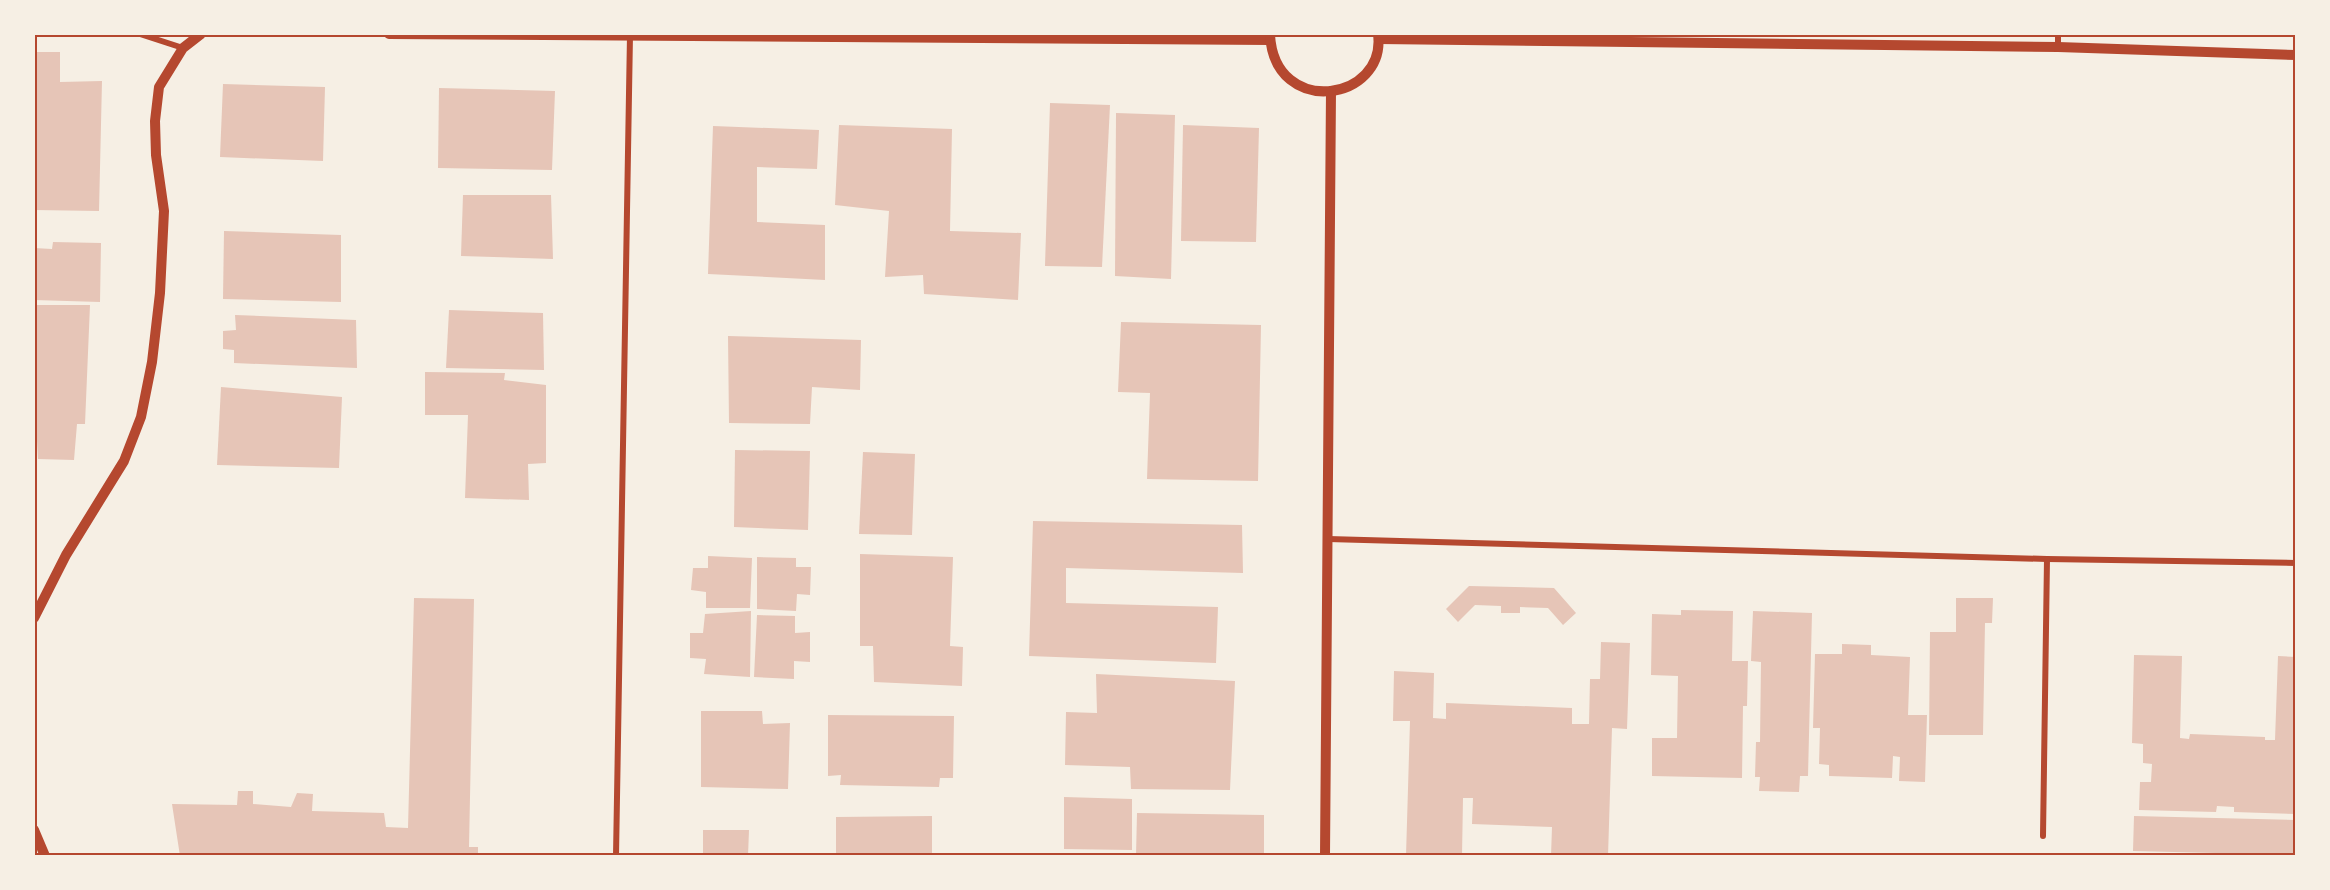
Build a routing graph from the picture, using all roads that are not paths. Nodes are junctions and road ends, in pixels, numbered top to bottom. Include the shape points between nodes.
1 (140, 34) edge
2 (201, 34) edge
3 (389, 34) edge
4 (2058, 34) edge
5 (630, 35) edge
6 (1270, 37) edge
7 (1378, 37) edge
8 (2058, 47) junction
9 (183, 48) junction
10 (2295, 56) edge
11 (1332, 91) junction
12 (1328, 538) junction
13 (2048, 559) junction
14 (2295, 563) edge
15 (34, 618) edge
16 (34, 830) edge
17 (2043, 836) dead end
18 (45, 855) edge
19 (616, 855) edge
20 (1326, 855) edge

1 - 9 street
2 - 9 street
3 - 5 street
4 - 8 street
5 - 6 street
5 - 19 street
6 - 11 street via 1271,51 1290,80 1305,89
7 - 8 street
7 - 11 street via 1376,56 1368,72 1355,83
8 - 10 street
9 - 15 street via 159,87 155,121 164,211 160,293 141,417 124,461 66,555
11 - 12 street
12 - 13 street
12 - 20 street
13 - 14 street
13 - 17 street
16 - 18 street

